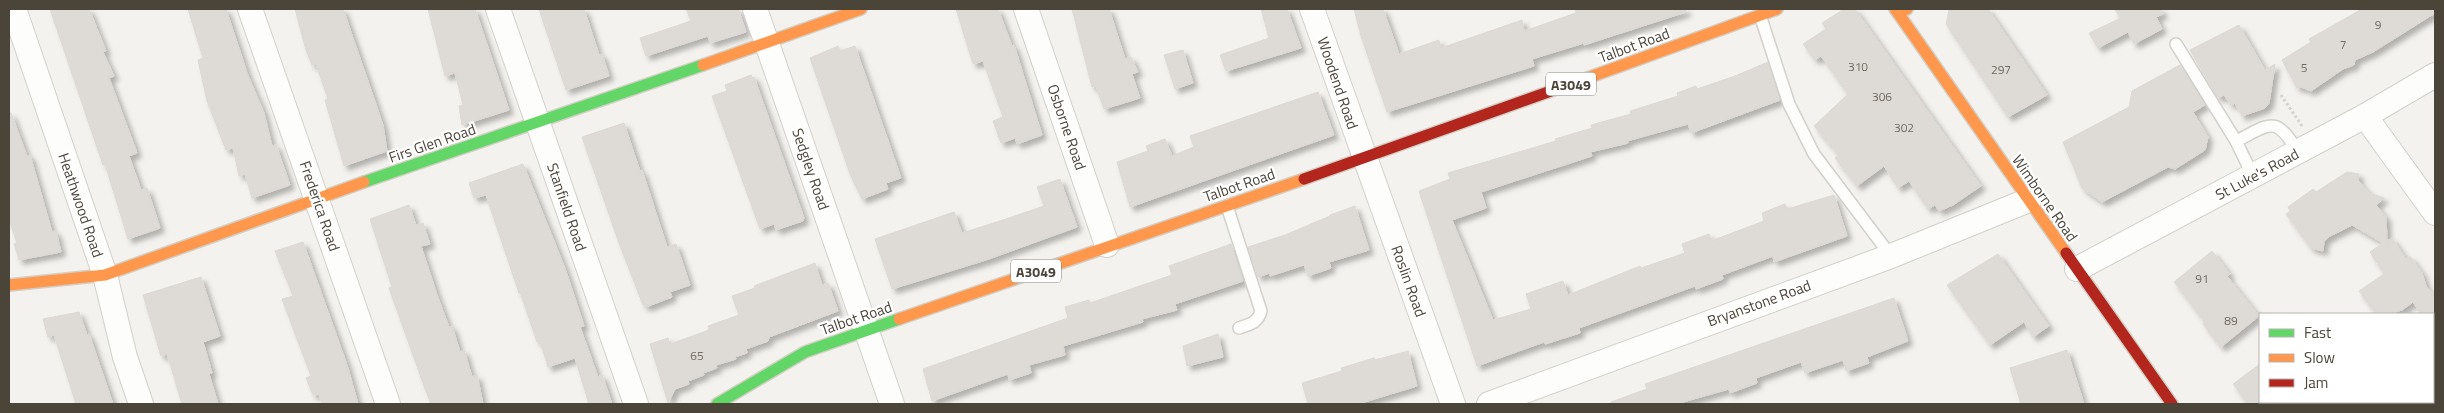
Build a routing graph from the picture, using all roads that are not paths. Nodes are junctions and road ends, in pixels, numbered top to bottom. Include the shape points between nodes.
1 (14, 9) edge
2 (250, 9) edge
3 (498, 9) edge
4 (755, 9) edge
5 (861, 9) edge
6 (1026, 9) edge
7 (1312, 9) edge
8 (1778, 9) edge
9 (1900, 10) edge
10 (1760, 15) junction
11 (766, 41) junction
12 (2176, 44) dead end
13 (2435, 76) edge
14 (2365, 116) junction
15 (538, 123) junction
16 (2236, 141) junction
17 (2306, 147) junction
18 (1364, 158) junction
19 (2252, 176) junction
20 (317, 198) junction
21 (2029, 200) junction
22 (1226, 205) junction
23 (2435, 212) edge
24 (1108, 245) junction
25 (1891, 256) junction
26 (2077, 269) junction
27 (105, 275) junction
28 (9, 285) edge
29 (1239, 328) dead end
30 (867, 330) junction
31 (141, 404) edge
32 (388, 404) edge
33 (636, 404) edge
34 (717, 404) edge
35 (892, 404) edge
36 (1453, 404) edge
37 (1489, 404) edge
38 (2172, 404) edge

1 - 27 street, Heathwood Road
2 - 20 street, Frederica Road
3 - 15 street, Stanfield Road
4 - 11 street, Sedgley Road
5 - 11 street, Firs Glen Road
6 - 24 street, Osborne Road
7 - 18 street, Woodend Road
8 - 10 street, Talbot Road / A3049
9 - 21 street, Wimborne Road
10 - 18 street, Talbot Road / A3049
10 - 25 lane via 1790,104 1814,154
11 - 15 street, Firs Glen Road
11 - 30 street, Sedgley Road
12 - 16 lane
13 - 14 street, St Luke's Road
14 - 17 street, St Luke's Road
14 - 23 street
15 - 20 street, Firs Glen Road
15 - 33 street, Stanfield Road
16 - 17 lane via 2269,125 2278,126
16 - 19 lane
17 - 19 street, St Luke's Road
18 - 22 street, Talbot Road / A3049
18 - 36 street, Roslin Road
19 - 26 street, St Luke's Road
20 - 27 street, Firs Glen Road
20 - 32 street, Frederica Road
21 - 25 street, Bryanstone Road
21 - 26 street, Wimborne Road
22 - 24 street, Talbot Road / A3049
22 - 29 lane via 1261,311 1255,322
24 - 30 street, Talbot Road / A3049
25 - 37 street, Bryanstone Road
26 - 38 street, Wimborne Road
27 - 28 street, Firs Glen Road
27 - 31 street, Heathwood Road via 125,357
30 - 34 street, Talbot Road / A3049 via 805,352
30 - 35 street, Sedgley Road

